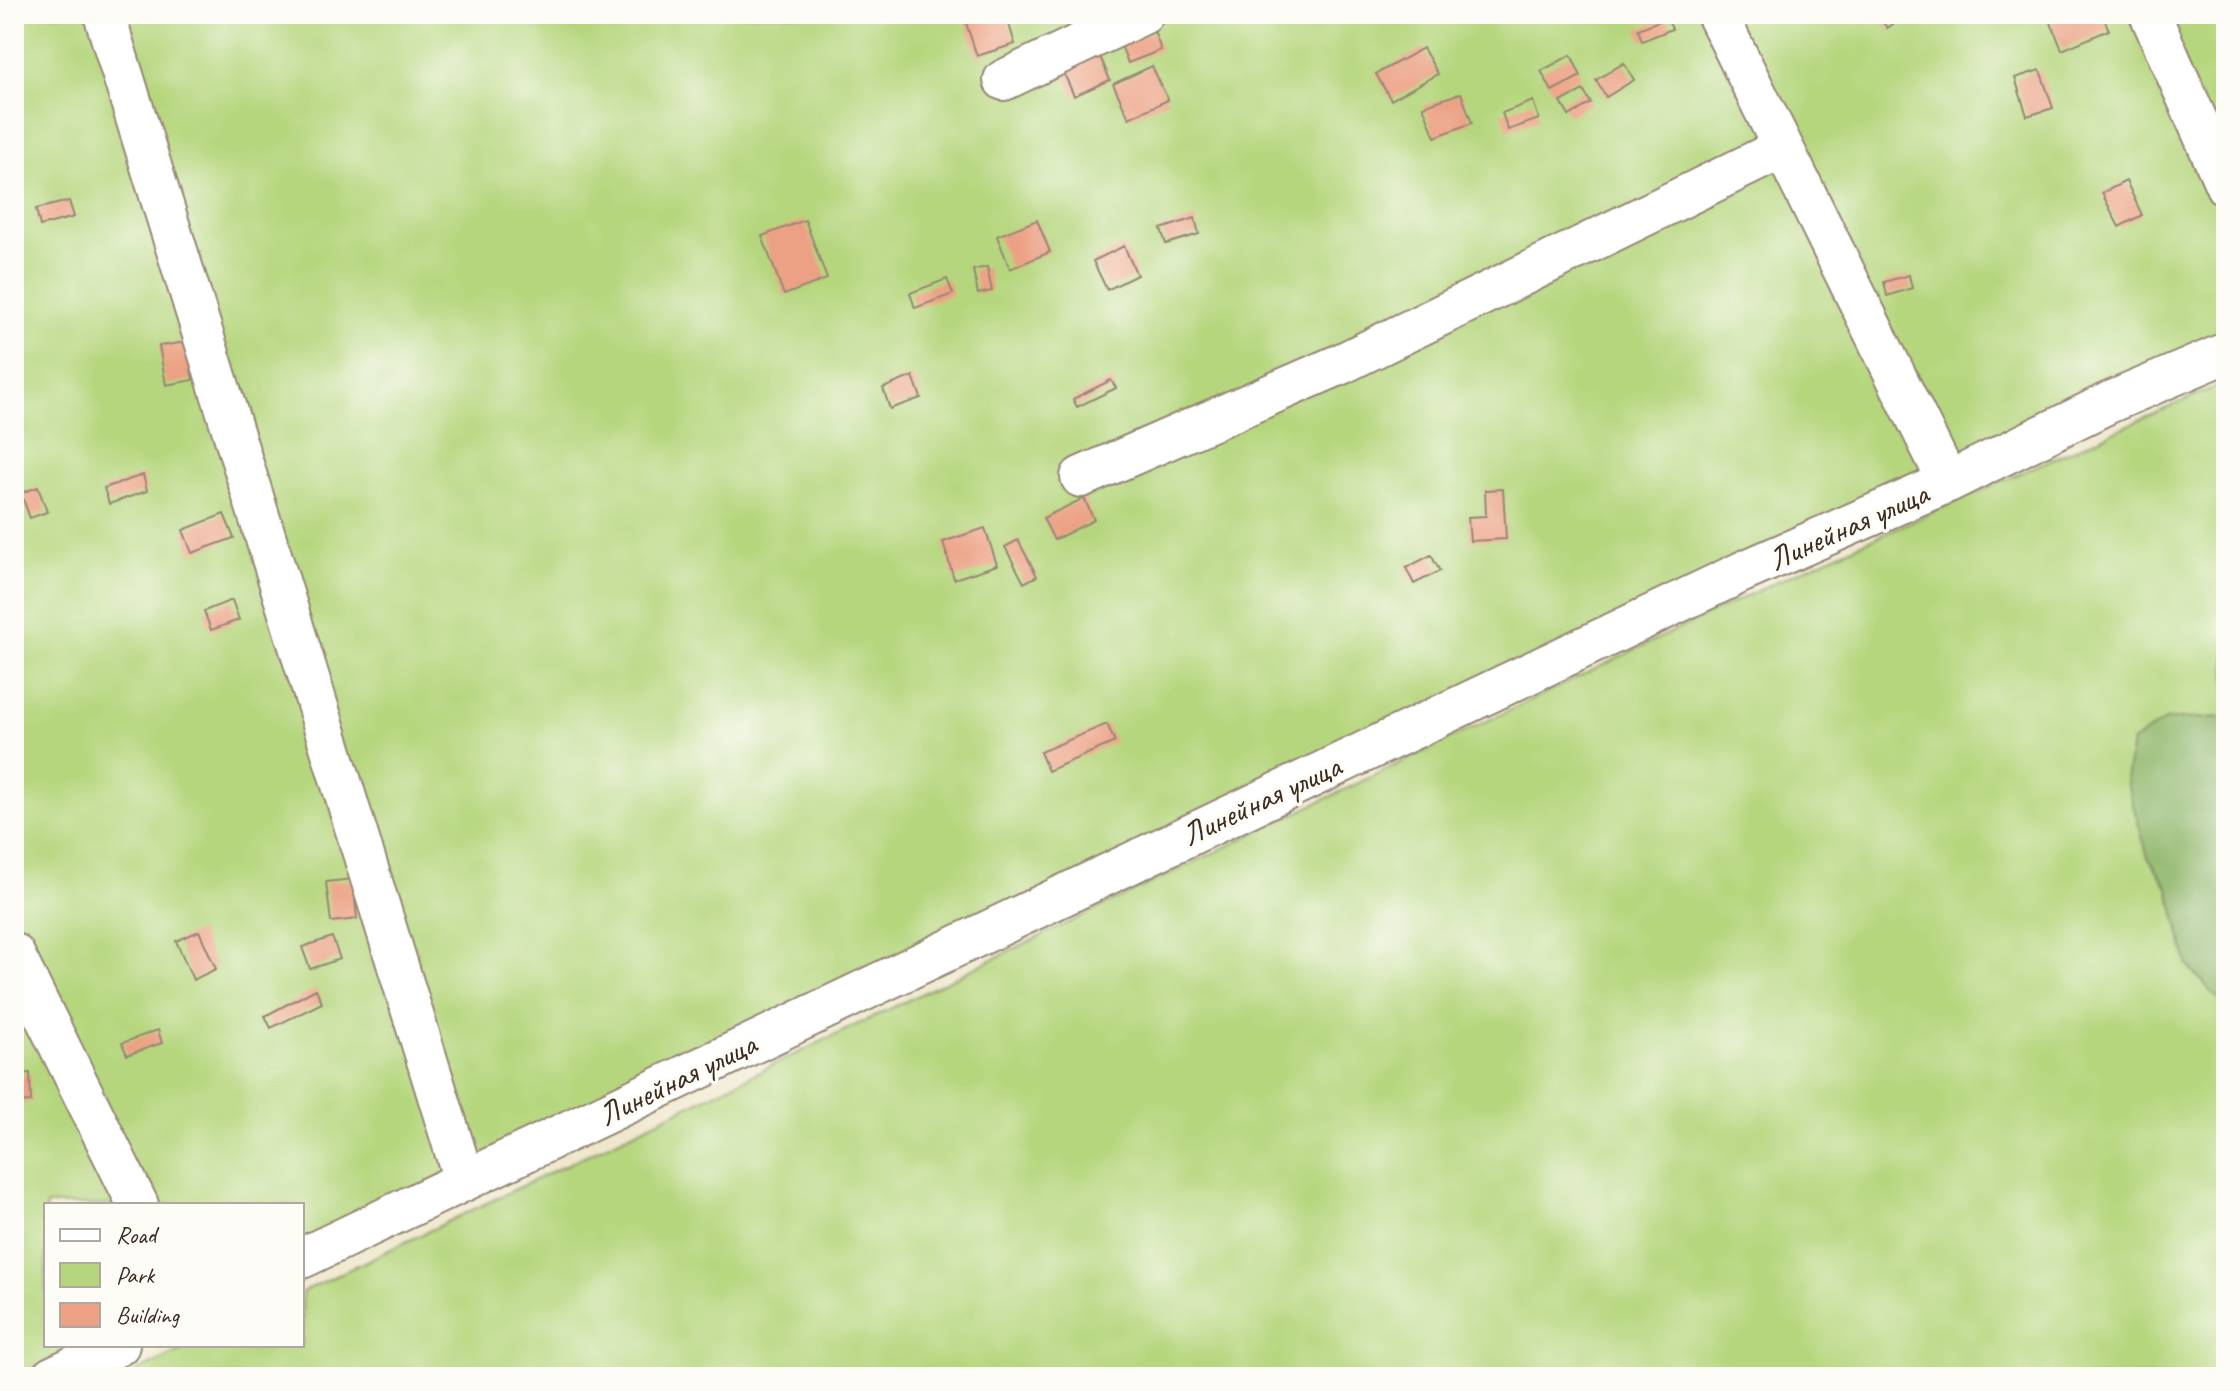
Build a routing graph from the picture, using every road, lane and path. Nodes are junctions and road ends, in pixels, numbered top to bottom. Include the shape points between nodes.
1 (104, 14) edge
2 (1143, 14) edge
3 (1717, 14) edge
4 (2150, 14) edge
5 (1004, 80) dead end
6 (1783, 148) junction
7 (2226, 186) edge
8 (2226, 353) edge
9 (1081, 477) dead end
10 (1948, 482) junction
11 (14, 954) edge
12 (464, 1180) junction
13 (137, 1203) edge
14 (304, 1257) edge
15 (115, 1347) edge
16 (52, 1377) edge

1 - 12 street
2 - 5 street
3 - 6 street
4 - 7 street
6 - 9 street via 1341,364
6 - 10 street
8 - 10 street, Линейная улица via 2108,403
10 - 12 street, Линейная улица via 1714,585
11 - 13 street
12 - 14 street, Линейная улица
15 - 16 street

